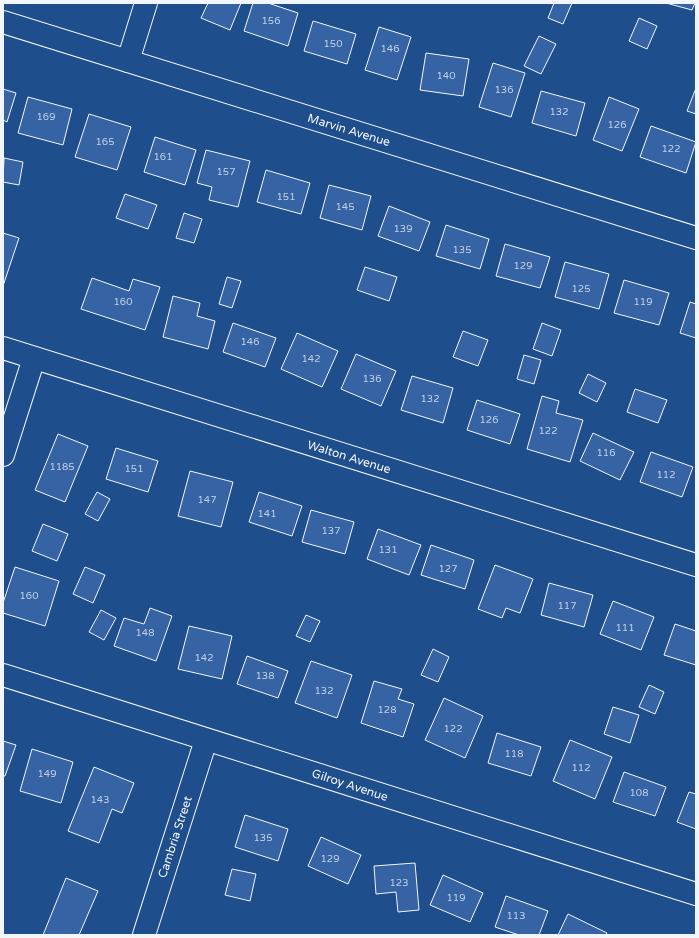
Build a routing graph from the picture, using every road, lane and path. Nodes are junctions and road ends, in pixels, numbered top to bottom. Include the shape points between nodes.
1 (146, 3) edge
2 (3, 22) edge
3 (128, 61) junction
4 (696, 238) edge
5 (3, 348) edge
6 (34, 358) junction
7 (3, 455) edge
8 (696, 565) edge
9 (3, 675) edge
10 (206, 740) junction
11 (696, 894) edge
12 (144, 935) edge

1 - 3 street
2 - 3 street, Marvin Avenue
3 - 4 street, Marvin Avenue
5 - 6 street, Walton Avenue
6 - 7 street
6 - 8 street, Walton Avenue
9 - 10 street, Gilroy Avenue
10 - 11 street, Gilroy Avenue
10 - 12 street, Cambria Street

